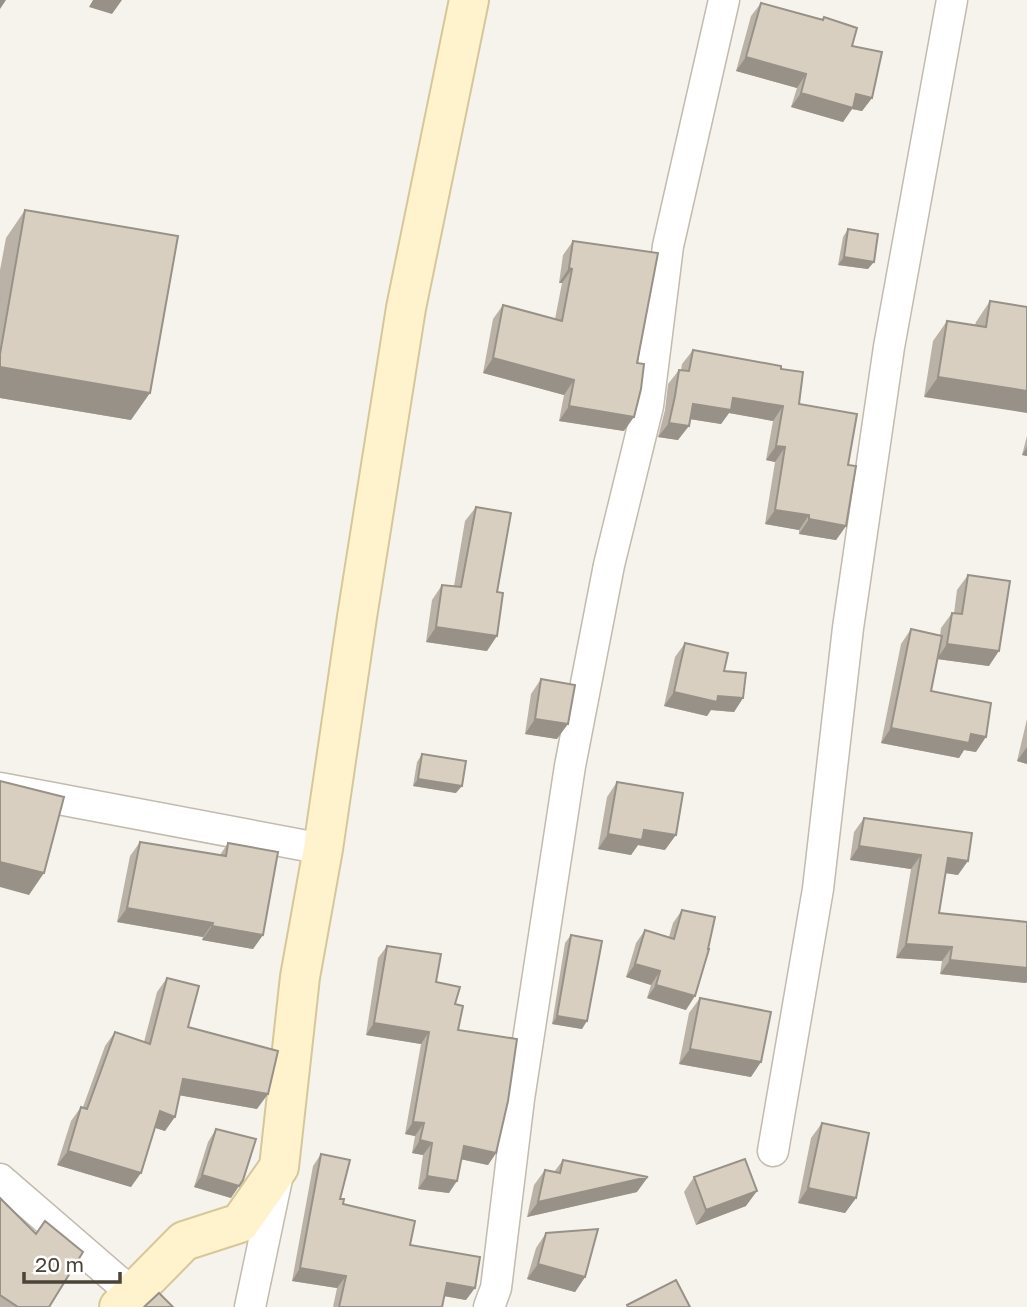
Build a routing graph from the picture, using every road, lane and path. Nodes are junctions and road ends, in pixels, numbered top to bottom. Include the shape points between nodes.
1 (469, 0) edge
2 (724, 0) edge
3 (952, 0) edge
4 (0, 788) edge
5 (323, 849) junction
6 (774, 1151) dead end
7 (279, 1167) junction
8 (0, 1179) edge
9 (126, 1301) edge
10 (250, 1307) edge
11 (489, 1307) edge

1 - 5 street via 406,308
2 - 11 street via 668,246 648,406 609,565 570,766 519,1099 496,1287
3 - 6 street via 888,347 818,889
4 - 5 street
5 - 7 street via 300,977
7 - 9 street via 240,1223 184,1241
7 - 10 street
8 - 9 street

